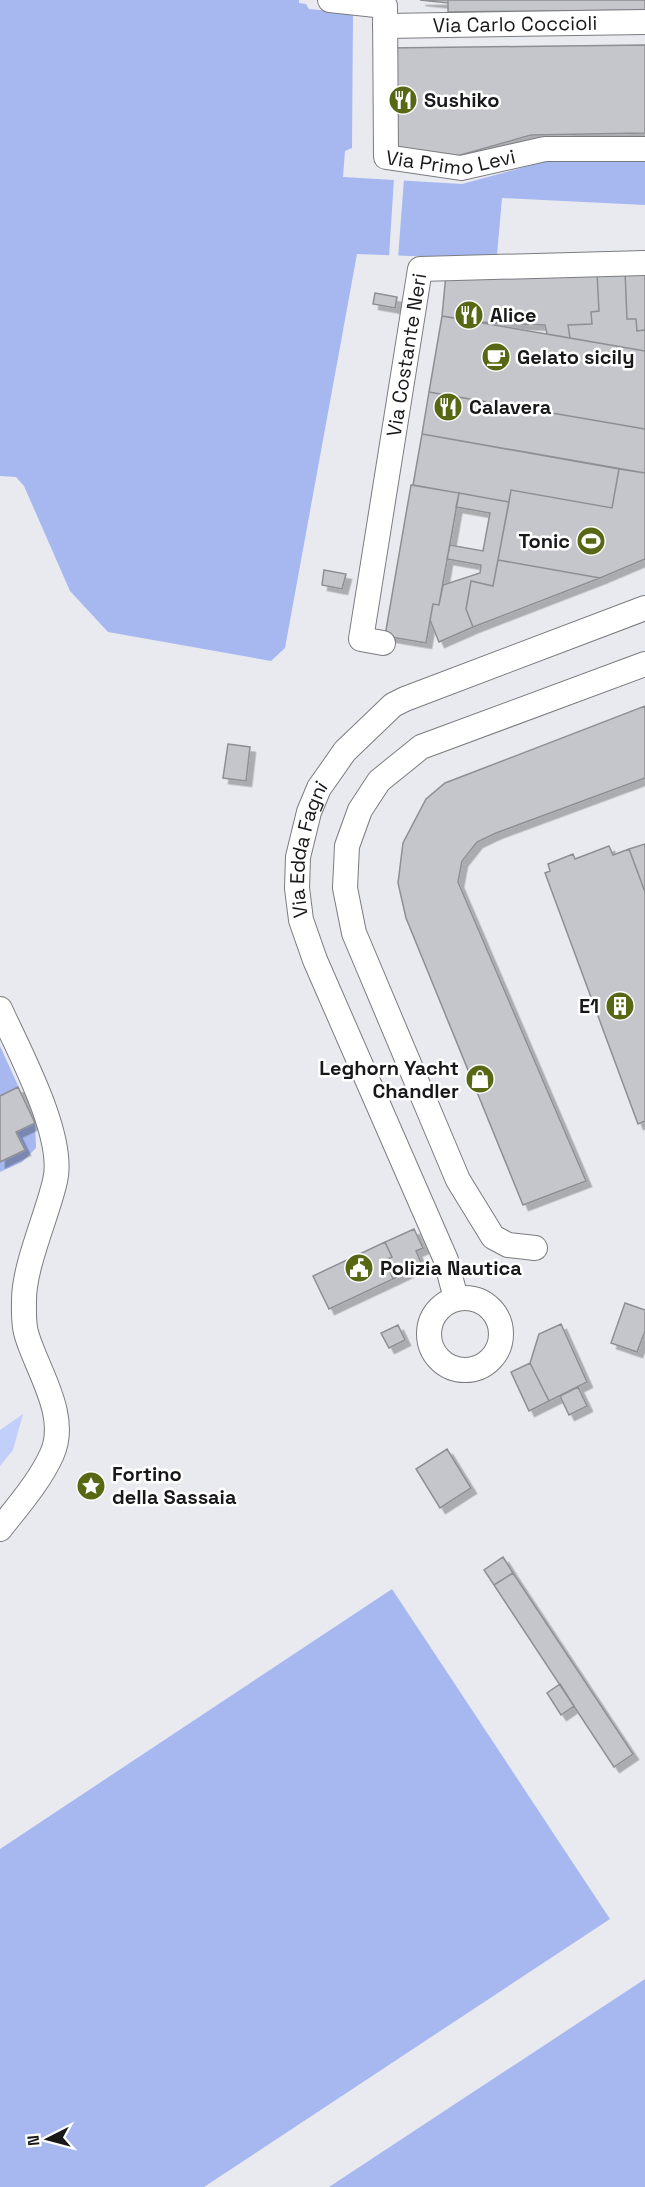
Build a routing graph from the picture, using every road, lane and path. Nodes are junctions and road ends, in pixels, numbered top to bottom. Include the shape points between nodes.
1 (330, 0) edge
2 (645, 22) edge
3 (385, 26) junction
4 (645, 149) edge
5 (645, 264) edge
6 (645, 608) edge
7 (384, 643) dead end
8 (645, 664) edge
9 (0, 1010) edge
10 (535, 1248) dead end
11 (456, 1299) dead end
12 (0, 1529) edge

1 - 3 street via 385,6
2 - 3 street, Via Carlo Coccioli
3 - 4 street, Via Primo Levi via 386,157 461,168 545,150
5 - 7 street, Via Costante Neri via 420,269 361,639
6 - 11 street, Via Edda Fagni via 393,705 330,770 309,812 302,837 297,888 315,960 446,1260
8 - 10 street, Via Edda Fagni via 421,747 379,781 360,810 347,846 345,888 354,933 458,1180 493,1237 508,1245
9 - 12 street via 52,1130 57,1167 24,1295 26,1334 51,1398 57,1426 52,1454

